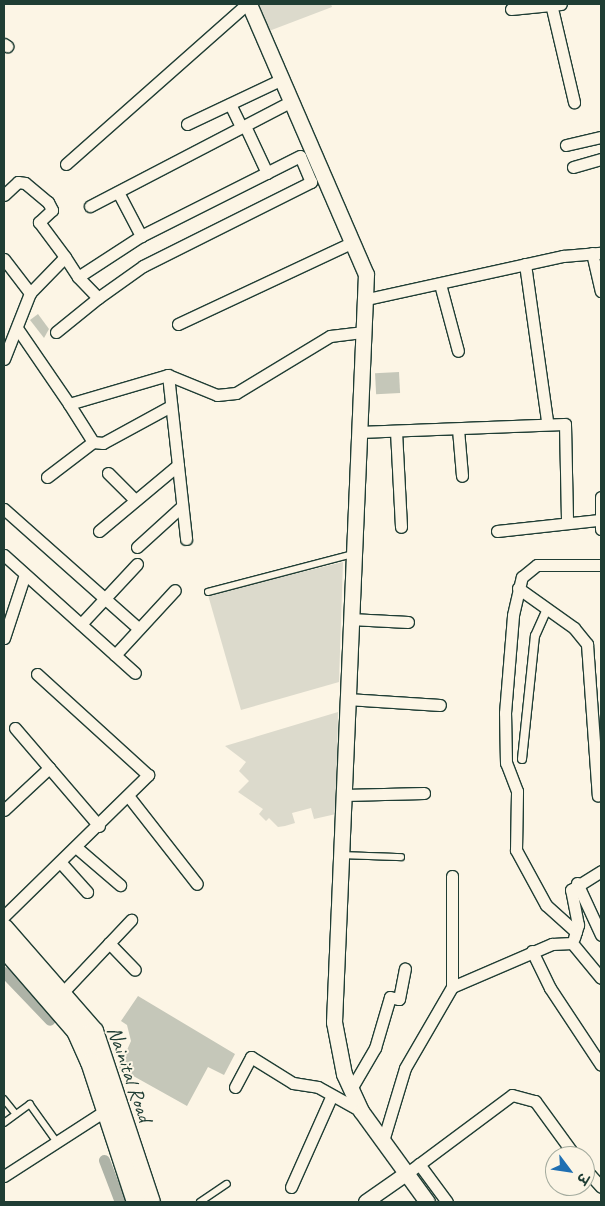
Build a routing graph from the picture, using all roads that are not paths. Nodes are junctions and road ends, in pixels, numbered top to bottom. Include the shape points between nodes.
1 (248, 4) edge
2 (554, 4) edge
3 (511, 9) dead end
4 (280, 80) junction
5 (290, 102) junction
6 (574, 102) dead end
7 (230, 104) junction
8 (187, 124) dead end
9 (243, 126) junction
10 (601, 137) edge
11 (566, 145) dead end
12 (601, 159) edge
13 (66, 164) dead end
14 (574, 167) dead end
15 (267, 173) junction
16 (118, 192) junction
17 (4, 195) edge
18 (90, 206) dead end
19 (141, 236) junction
20 (351, 243) junction
21 (597, 253) edge
22 (65, 258) junction
23 (4, 259) edge
24 (525, 264) junction
25 (78, 276) junction
26 (440, 284) junction
27 (601, 291) edge
28 (30, 294) junction
29 (98, 298) junction
30 (367, 299) junction
31 (178, 324) dead end
32 (17, 328) junction
33 (56, 332) dead end
34 (364, 332) junction
35 (458, 351) dead end
36 (5, 353) edge
37 (168, 375) junction
38 (69, 404) junction
39 (171, 406) junction
40 (548, 421) junction
41 (458, 429) junction
42 (396, 431) junction
43 (358, 432) junction
44 (93, 442) junction
45 (178, 465) junction
46 (108, 473) dead end
47 (462, 476) dead end
48 (47, 478) dead end
49 (601, 497) edge
50 (134, 500) junction
51 (182, 506) junction
52 (4, 509) edge
53 (567, 521) junction
54 (600, 525) edge
55 (401, 527) dead end
56 (497, 531) dead end
57 (99, 532) dead end
58 (186, 539) dead end
59 (137, 547) dead end
60 (353, 554) junction
61 (4, 555) edge
62 (138, 564) dead end
63 (601, 565) edge
64 (25, 574) junction
65 (518, 588) junction
66 (175, 590) dead end
67 (208, 592) dead end
68 (105, 598) junction
69 (547, 609) junction
70 (350, 619) junction
71 (408, 622) dead end
72 (81, 624) junction
73 (138, 628) junction
74 (4, 638) edge
75 (115, 655) junction
76 (134, 673) dead end
77 (37, 674) dead end
78 (347, 699) junction
79 (440, 705) dead end
80 (15, 728) dead end
81 (522, 759) dead end
82 (49, 768) junction
83 (424, 793) dead end
84 (344, 795) junction
85 (598, 796) dead end
86 (129, 797) junction
87 (4, 810) edge
88 (100, 826) junction
89 (77, 848) junction
90 (341, 855) junction
91 (401, 857) dead end
92 (61, 863) junction
93 (601, 871) edge
94 (452, 876) dead end
95 (577, 883) junction
96 (197, 884) dead end
97 (120, 885) dead end
98 (87, 892) dead end
99 (4, 916) edge
100 (132, 920) dead end
101 (4, 928) edge
102 (601, 935) edge
103 (574, 938) junction
104 (109, 943) junction
105 (4, 948) edge
106 (532, 951) junction
107 (405, 969) dead end
108 (135, 970) dead end
109 (601, 978) edge
110 (452, 987) junction
111 (64, 991) junction
112 (601, 1065) edge
113 (235, 1087) dead end
114 (351, 1089) junction
115 (331, 1097) junction
116 (4, 1099) edge
117 (105, 1110) junction
118 (361, 1110) junction
119 (16, 1114) junction
120 (4, 1123) edge
121 (55, 1139) junction
122 (382, 1141) junction
123 (568, 1146) edge
124 (419, 1164) junction
125 (406, 1174) junction
126 (4, 1176) edge
127 (227, 1184) dead end
128 (291, 1187) dead end
129 (136, 1202) edge
130 (151, 1202) edge
131 (200, 1202) edge
132 (366, 1202) edge
133 (427, 1202) edge
134 (447, 1202) edge

1 - 4 main road
1 - 13 street
2 - 3 street
2 - 6 street
4 - 5 main road
4 - 7 street
5 - 9 street
5 - 20 main road
7 - 8 street
7 - 9 street
9 - 15 street
9 - 16 street
10 - 11 street
12 - 14 street
15 - 19 street
15 - 29 street via 300,156 311,182 143,266
16 - 18 street
16 - 19 street
17 - 22 street via 18,182 25,183 48,202 52,210 39,222
19 - 25 street
20 - 30 main road via 366,274
20 - 31 street
21 - 24 street
21 - 27 street
22 - 25 street
22 - 28 street
23 - 28 street
24 - 26 street
24 - 40 street
25 - 29 street
26 - 30 street
26 - 35 street
28 - 32 street
29 - 33 street
30 - 34 main road
32 - 36 street
32 - 38 street
34 - 37 street via 330,336 231,394 217,395
34 - 43 main road
37 - 38 street
37 - 39 street
38 - 44 street
39 - 44 street via 103,443
39 - 45 street
40 - 41 street
40 - 53 street via 565,424 568,430
41 - 42 street
41 - 47 street
42 - 43 street
42 - 55 street
43 - 60 main road
44 - 48 street
45 - 50 street
45 - 51 street
46 - 50 street
49 - 54 street
50 - 57 street
51 - 58 street
51 - 59 street
52 - 68 street
53 - 54 street
53 - 56 street
60 - 67 lane
60 - 70 main road
61 - 64 street
62 - 68 street
63 - 65 street via 537,565 526,569
64 - 72 street
64 - 74 street
65 - 69 street
65 - 103 street via 505,714 506,763 517,791 516,850 546,905
66 - 73 street
68 - 72 street
68 - 73 street
69 - 81 street via 535,636
69 - 85 street via 587,644
70 - 71 street
70 - 78 main road
72 - 75 street
73 - 75 street
75 - 76 street
77 - 86 street via 148,775
78 - 79 street
78 - 84 main road
80 - 82 street
82 - 87 street
82 - 88 street
83 - 84 street
84 - 90 main road
86 - 88 street
86 - 96 street
88 - 89 street
89 - 92 street
89 - 97 street
90 - 91 lane
90 - 114 main road via 334,1022 336,1048
92 - 98 street
92 - 99 street
93 - 95 street
94 - 110 street
95 - 102 street
95 - 103 street via 570,898
100 - 104 street
101 - 111 highway, Nainital Road
103 - 106 street
103 - 109 street
104 - 108 street
104 - 111 street
105 - 117 highway, Nainital Road via 76,1031
106 - 110 street
106 - 112 street via 550,988
107 - 114 street via 400,999 390,997 375,1048
110 - 122 street via 405,1068
111 - 130 highway, Nainital Road via 94,1031
113 - 115 street via 251,1057 293,1083 318,1087
114 - 118 main road
115 - 118 street
115 - 128 street
116 - 119 lane
117 - 121 street
117 - 129 highway, Nainital Road
118 - 122 main road
119 - 120 lane
119 - 121 lane via 30,1104
121 - 126 street
122 - 125 main road
123 - 124 street via 535,1101 512,1095
124 - 125 street
124 - 134 street
125 - 132 street
125 - 133 main road
127 - 131 lane

